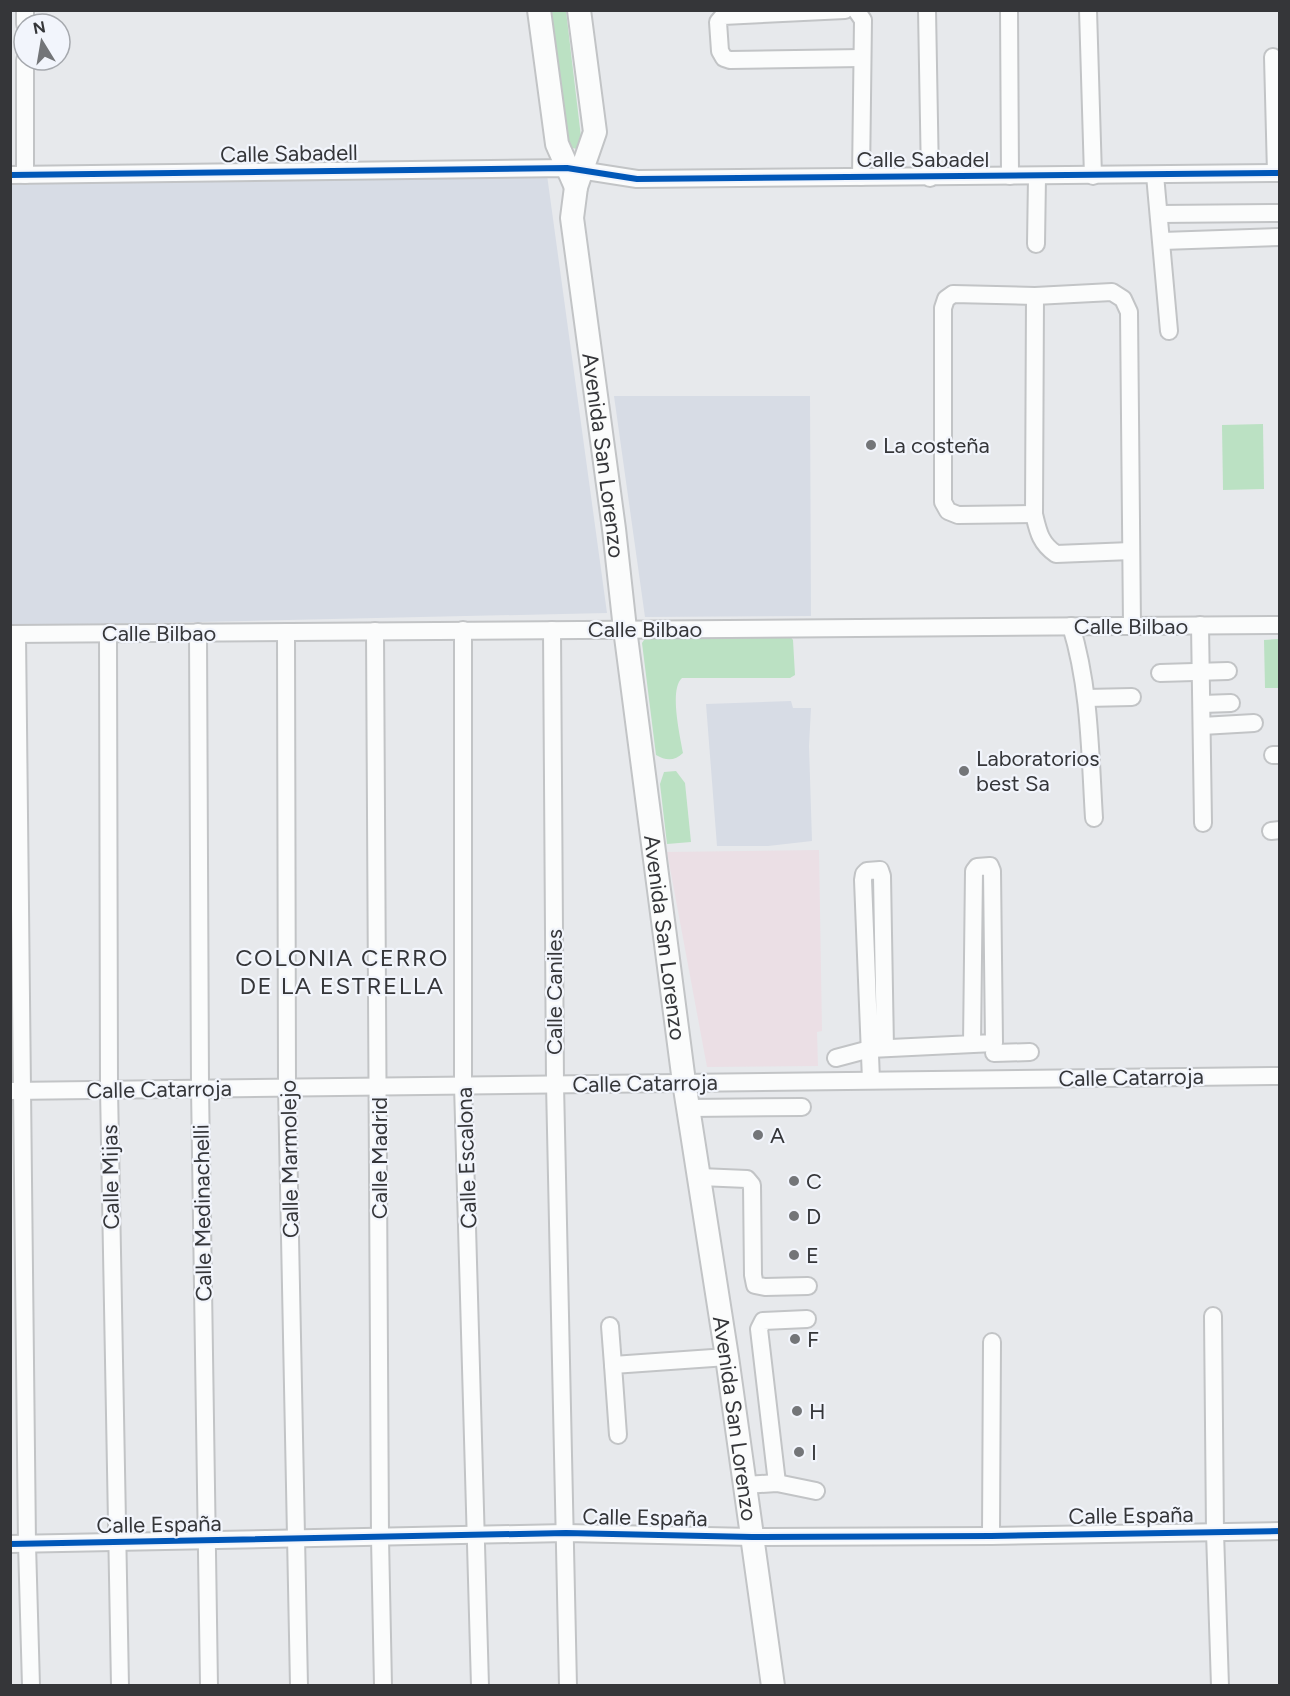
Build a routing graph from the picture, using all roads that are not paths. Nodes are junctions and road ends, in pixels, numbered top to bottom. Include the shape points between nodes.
1 (539, 10) edge
2 (579, 10) edge
3 (845, 10) edge
4 (927, 10) edge
5 (1009, 10) edge
6 (1088, 10) edge
7 (860, 15) edge
8 (1273, 57) dead end
9 (862, 58) junction
10 (24, 72) edge
11 (1278, 173) edge
12 (575, 174) junction
13 (18, 175) edge
14 (1155, 175) junction
15 (1010, 176) junction
16 (1093, 176) junction
17 (861, 177) junction
18 (1037, 177) junction
19 (930, 178) junction
20 (1280, 213) edge
21 (1159, 214) junction
22 (1280, 237) edge
23 (1162, 241) junction
24 (1036, 244) dead end
25 (1035, 296) junction
26 (1169, 331) dead end
27 (1034, 514) junction
28 (1131, 551) junction
29 (1200, 625) junction
30 (1280, 625) edge
31 (1071, 626) junction
32 (1132, 626) junction
33 (625, 629) junction
34 (463, 630) junction
35 (552, 630) junction
36 (375, 631) junction
37 (198, 632) junction
38 (286, 632) junction
39 (108, 633) junction
40 (14, 634) edge
41 (1228, 671) dead end
42 (1201, 672) junction
43 (1160, 673) dead end
44 (1132, 697) dead end
45 (1086, 698) junction
46 (1231, 703) dead end
47 (1202, 704) junction
48 (1254, 723) dead end
49 (1202, 726) junction
50 (1094, 818) dead end
51 (1203, 823) dead end
52 (972, 1044) junction
53 (994, 1048) junction
54 (877, 1049) junction
55 (1030, 1052) dead end
56 (836, 1058) dead end
57 (1280, 1076) edge
58 (994, 1079) junction
59 (871, 1080) junction
60 (684, 1082) junction
61 (555, 1084) junction
62 (463, 1085) junction
63 (378, 1086) junction
64 (287, 1087) junction
65 (200, 1088) junction
66 (109, 1089) junction
67 (16, 1090) edge
68 (802, 1107) dead end
69 (689, 1108) junction
70 (700, 1177) junction
71 (808, 1286) dead end
72 (1212, 1316) dead end
73 (807, 1319) dead end
74 (610, 1326) dead end
75 (992, 1342) dead end
76 (727, 1357) junction
77 (613, 1365) junction
78 (618, 1436) dead end
79 (777, 1484) junction
80 (744, 1485) junction
81 (816, 1491) dead end
82 (1280, 1531) edge
83 (1215, 1532) junction
84 (566, 1533) junction
85 (477, 1535) junction
86 (991, 1536) junction
87 (752, 1537) junction
88 (380, 1538) junction
89 (297, 1539) junction
90 (206, 1542) junction
91 (117, 1543) junction
92 (19, 1544) edge
93 (31, 1686) edge
94 (120, 1686) edge
95 (209, 1686) edge
96 (299, 1686) edge
97 (383, 1686) edge
98 (480, 1686) edge
99 (568, 1686) edge
100 (773, 1686) edge
101 (1220, 1686) edge

1 - 12 main road, Avenida San Lorenzo via 557,144
2 - 12 main road, Avenida San Lorenzo via 595,132
3 - 9 street via 723,16 718,22 720,51 730,60
4 - 19 street
5 - 15 street
6 - 16 street
7 - 9 street
8 - 11 street
9 - 17 street
10 - 13 street
11 - 14 street, Calle Sabadel
12 - 13 street, Calle Sabadell
12 - 17 street, Calle Sabadel via 637,179
12 - 33 main road, Avenida San Lorenzo via 572,218
14 - 16 street, Calle Sabadel
14 - 21 street
15 - 18 street, Calle Sabadel
15 - 19 street, Calle Sabadel
16 - 18 street, Calle Sabadel
17 - 19 street, Calle Sabadel
18 - 24 street
20 - 21 street
21 - 23 street
22 - 23 street
23 - 26 street
25 - 27 street
25 - 27 street via 953,294 946,298 943,308 943,502 948,511 958,515
25 - 28 street via 1112,292 1124,299 1129,312
27 - 28 street via 1039,535 1056,554
28 - 32 street
29 - 30 street, Calle Bilbao
29 - 32 street, Calle Bilbao
29 - 42 street
31 - 32 street, Calle Bilbao
31 - 33 street, Calle Bilbao
31 - 45 street
33 - 35 street, Calle Bilbao
33 - 60 main road, Avenida San Lorenzo
34 - 35 street, Calle Bilbao
34 - 36 street, Calle Bilbao
34 - 62 street, Calle Escalona
35 - 61 street, Calle Caniles
36 - 38 street, Calle Bilbao
36 - 63 street, Calle Madrid
37 - 38 street, Calle Bilbao
37 - 39 street, Calle Bilbao
37 - 65 street, Calle Medinachelli
38 - 64 street, Calle Marmolejo
39 - 40 street, Calle Bilbao
39 - 66 street, Calle Mijas
40 - 67 street
41 - 42 street
42 - 43 street
42 - 47 street
44 - 45 street
45 - 50 street
46 - 47 street
47 - 49 street
48 - 49 street
49 - 51 street
52 - 53 street
52 - 53 street via 974,871 990,866
52 - 54 street
53 - 55 street
53 - 58 street
54 - 54 street via 882,876 880,870 864,874
54 - 56 street
54 - 59 street
57 - 58 street, Calle Catarroja
58 - 59 street, Calle Catarroja
59 - 60 street, Calle Catarroja
60 - 61 street, Calle Catarroja
60 - 69 main road, Avenida San Lorenzo
61 - 62 street, Calle Catarroja
61 - 84 street, Calle Caniles
62 - 63 street, Calle Catarroja
62 - 85 street, Calle Escalona
63 - 64 street, Calle Catarroja
63 - 88 street, Calle Madrid
64 - 65 street, Calle Catarroja
64 - 89 street, Calle Marmolejo
65 - 66 street, Calle Catarroja
65 - 90 street, Calle Medinachelli
66 - 67 street, Calle Catarroja
66 - 91 street, Calle Mijas
67 - 92 street
68 - 69 street
69 - 70 main road, Avenida San Lorenzo
70 - 71 street via 747,1179 752,1185 755,1285
70 - 76 main road, Avenida San Lorenzo
72 - 83 street
73 - 79 street via 763,1321 759,1329
74 - 77 street
75 - 86 street
76 - 77 street
76 - 80 main road, Avenida San Lorenzo
77 - 78 street
79 - 80 street
79 - 81 street
80 - 87 main road, Avenida San Lorenzo
82 - 83 street, Calle España
83 - 86 street, Calle España
83 - 101 street
84 - 85 street, Calle España
84 - 87 street, Calle España
84 - 99 street, Calle Caniles
85 - 88 street, Calle España
85 - 98 street, Calle Escalona
86 - 87 street, Calle España
87 - 100 main road, Avenida San Lorenzo
88 - 89 street, Calle España
88 - 97 street, Calle Madrid
89 - 90 street, Calle España
89 - 96 street, Calle Marmolejo
90 - 91 street, Calle España
90 - 95 street, Calle Medinachelli
91 - 92 street, Calle España
91 - 94 street, Calle Mijas
92 - 93 street

